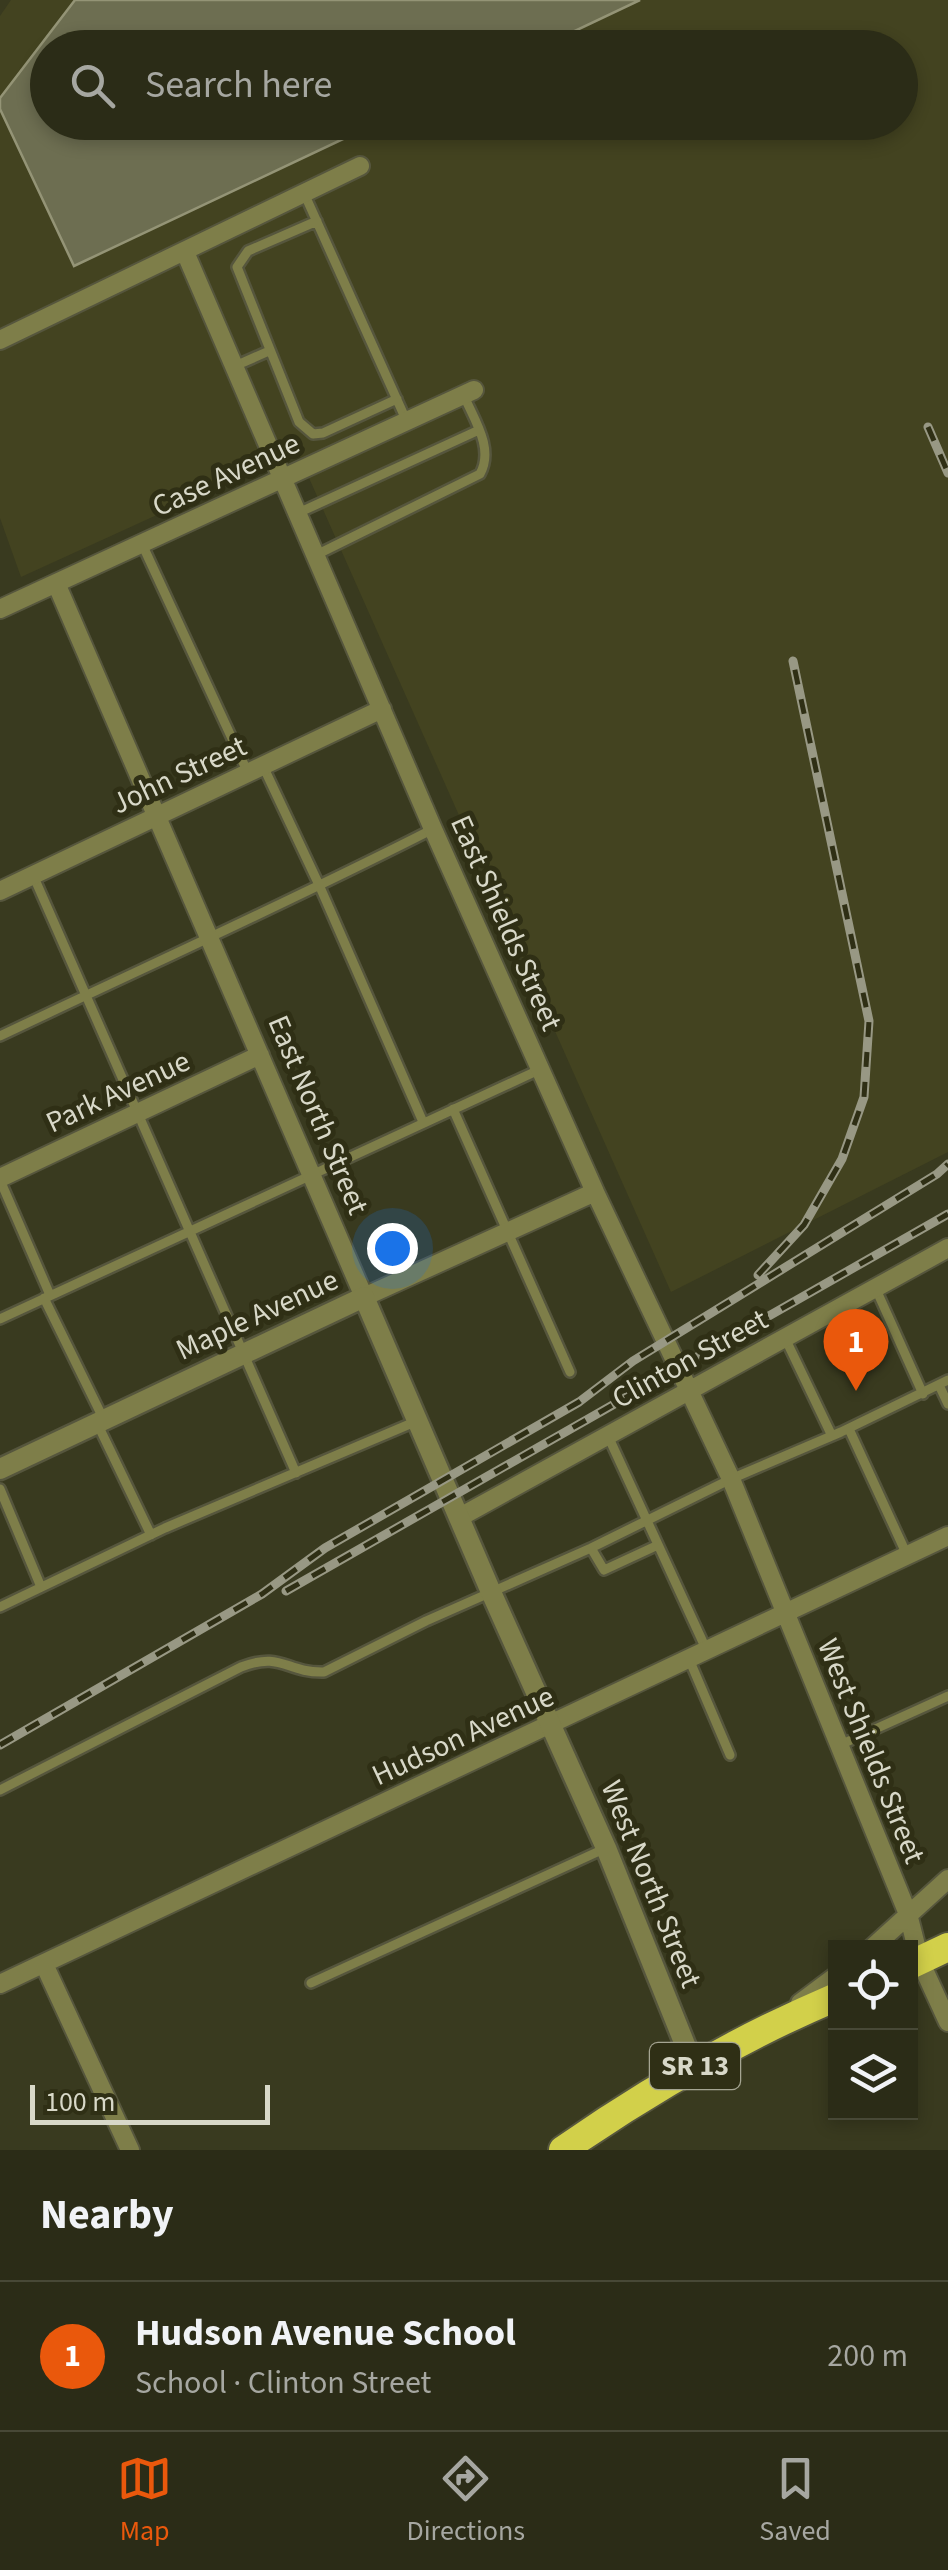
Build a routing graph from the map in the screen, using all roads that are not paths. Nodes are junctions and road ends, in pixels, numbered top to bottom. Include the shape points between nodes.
1 (360, 166) dead end
2 (304, 193) junction
3 (317, 221) junction
4 (185, 252) junction
5 (0, 340) edge
6 (269, 351) junction
7 (234, 366) junction
8 (469, 393) joint
9 (397, 398) junction
10 (407, 422) junction
11 (479, 430) junction
12 (284, 479) junction
13 (298, 513) junction
14 (142, 544) junction
15 (316, 555) junction
16 (56, 583) junction
17 (0, 609) edge
18 (382, 709) junction
19 (255, 769) junction
20 (156, 817) junction
21 (433, 829) junction
22 (33, 875) junction
23 (320, 886) junction
24 (0, 891) edge
25 (208, 940) junction
26 (85, 996) junction
27 (0, 1036) edge
28 (260, 1055) junction
29 (541, 1069) junction
30 (453, 1109) junction
31 (138, 1113) junction
32 (423, 1122) junction
33 (311, 1175) junction
34 (0, 1179) edge
35 (594, 1192) junction
36 (188, 1230) junction
37 (508, 1231) junction
38 (948, 1248) edge
39 (875, 1287) junction
40 (47, 1297) junction
41 (364, 1297) junction
42 (0, 1319) edge
43 (784, 1338) junction
44 (246, 1353) junction
45 (570, 1372) dead end
46 (943, 1382) edge
47 (692, 1390) junction
48 (923, 1394) junction
49 (948, 1404) edge
50 (417, 1421) junction
51 (100, 1422) junction
52 (848, 1429) junction
53 (608, 1436) junction
54 (832, 1436) junction
55 (1, 1472) edge
56 (296, 1472) junction
57 (732, 1479) junction
58 (460, 1518) junction
59 (646, 1520) junction
60 (151, 1535) junction
61 (948, 1536) edge
62 (658, 1546) junction
63 (591, 1548) junction
64 (907, 1555) junction
65 (41, 1587) junction
66 (491, 1592) junction
67 (0, 1607) edge
68 (784, 1614) junction
69 (698, 1655) junction
70 (948, 1696) edge
71 (552, 1724) junction
72 (840, 1745) junction
73 (730, 1755) dead end
74 (0, 1790) edge
75 (606, 1848) junction
76 (948, 1879) edge
77 (908, 1914) junction
78 (880, 1940) edge
79 (912, 1940) edge
80 (948, 1947) edge
81 (918, 1962) edge
82 (44, 1964) junction
83 (918, 1968) edge
84 (828, 1982) edge
85 (311, 1983) dead end
86 (0, 1984) edge
87 (828, 2000) edge
88 (777, 2022) junction
89 (948, 2022) edge
90 (694, 2067) junction
91 (573, 2147) edge
92 (130, 2150) edge

1 - 2 street
2 - 3 lane
2 - 4 street
3 - 6 lane via 239,259 238,278
3 - 9 lane
4 - 5 street
4 - 7 street, East Shields Street
6 - 7 lane
6 - 9 lane via 299,422 313,434
7 - 12 street, East Shields Street
8 - 10 street, Case Avenue
8 - 11 lane
9 - 10 lane
10 - 12 street, Case Avenue
11 - 13 lane
11 - 15 lane via 486,463 480,474
12 - 13 street, East Shields Street
12 - 14 street, Case Avenue
13 - 15 street, East Shields Street
14 - 16 street, Case Avenue
14 - 19 lane
15 - 18 street, East Shields Street
16 - 17 street, Case Avenue
16 - 20 street, East North Street
18 - 19 street, John Street
18 - 21 street, East Shields Street
19 - 20 street, John Street
19 - 23 lane
20 - 22 street, John Street
20 - 25 street, East North Street
21 - 23 lane
21 - 29 street, East Shields Street
22 - 24 street, John Street
22 - 26 lane
23 - 25 lane
23 - 32 lane
25 - 26 lane
25 - 28 street, East North Street
26 - 27 lane
26 - 31 lane
28 - 31 street, Park Avenue
28 - 33 street, East North Street
29 - 30 lane
29 - 35 street, East Shields Street
30 - 32 lane
30 - 37 lane
31 - 34 street, Park Avenue
31 - 36 lane
32 - 33 lane
33 - 36 lane
33 - 41 street, East North Street
34 - 40 lane
35 - 37 street, Maple Avenue
35 - 47 street, East Shields Street
36 - 40 lane
36 - 44 lane
37 - 41 street, Maple Avenue
37 - 45 lane
38 - 39 street, Clinton Street
39 - 43 street, Clinton Street
39 - 48 lane
40 - 42 lane
40 - 51 lane
41 - 44 street, Maple Avenue
41 - 50 street, East North Street
43 - 47 street, Clinton Street
43 - 54 lane
44 - 51 street, Maple Avenue
44 - 56 lane
46 - 48 lane
46 - 49 lane
47 - 53 street, Clinton Street
47 - 57 street, East Shields Street
48 - 52 lane
50 - 56 lane
50 - 58 street, East North Street
51 - 55 street, Maple Avenue
51 - 60 lane
52 - 54 lane
52 - 64 lane
53 - 58 street, Clinton Street
53 - 59 lane
54 - 57 lane
55 - 65 lane
56 - 60 lane
57 - 59 lane
57 - 68 street, East Shields Street
58 - 66 street, East North Street
59 - 62 lane
59 - 63 lane
60 - 65 lane
61 - 64 street, Hudson Avenue
62 - 63 lane via 604,1570
62 - 69 lane
63 - 66 lane
64 - 68 street, Hudson Avenue
65 - 67 lane
66 - 71 street, East North Street
66 - 74 lane via 324,1672 263,1659 241,1667
68 - 69 street, Hudson Avenue
68 - 72 street, West Shields Street
69 - 71 street, Hudson Avenue
69 - 73 lane
70 - 72 lane
71 - 75 street, West North Street
71 - 82 street, Hudson Avenue
72 - 77 street, West Shields Street
75 - 85 lane
75 - 90 street, West North Street
76 - 77 street
77 - 78 street
77 - 79 street, West Shields Street
80 - 81 highway
82 - 86 street, Hudson Avenue
82 - 92 street
83 - 89 street, West Shields Street
84 - 88 street
87 - 88 highway, SR 13
88 - 90 highway, SR 13
90 - 91 highway, SR 13

